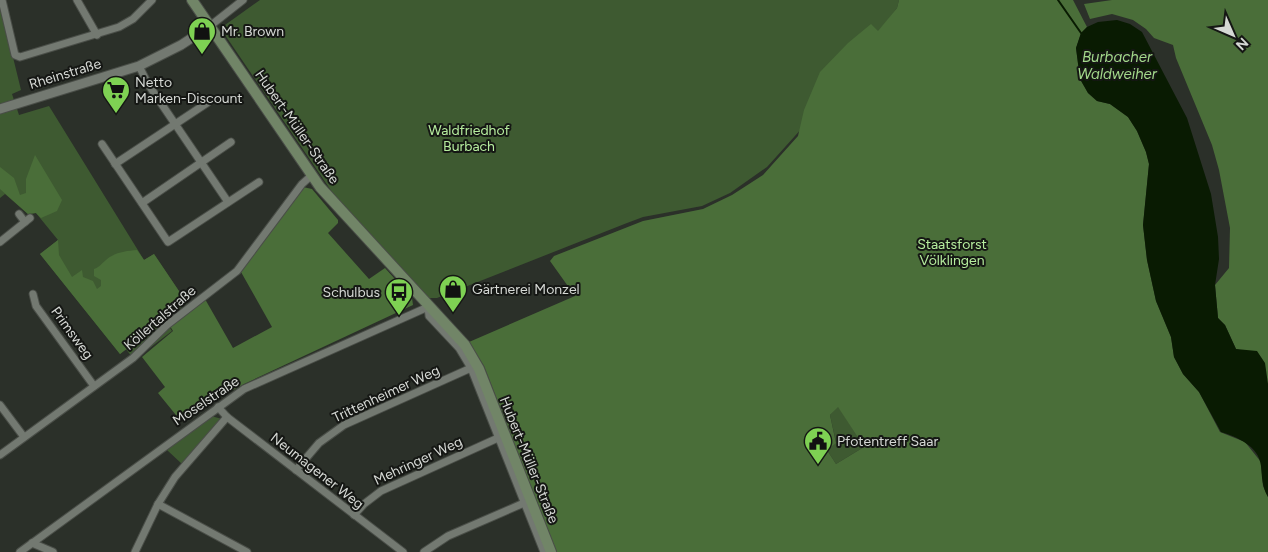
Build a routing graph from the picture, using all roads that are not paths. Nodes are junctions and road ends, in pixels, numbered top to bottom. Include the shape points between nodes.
1 (2, 0) edge
2 (77, 0) edge
3 (152, 0) edge
4 (192, 0) edge
5 (243, 0) edge
6 (210, 26) junction
7 (97, 35) junction
8 (138, 66) junction
9 (207, 103) dead end
10 (0, 109) edge
11 (174, 124) junction
12 (231, 142) dead end
13 (102, 144) dead end
14 (201, 163) junction
15 (115, 164) junction
16 (312, 175) junction
17 (258, 182) dead end
18 (228, 202) junction
19 (142, 203) junction
20 (19, 214) dead end
21 (0, 242) edge
22 (33, 294) dead end
23 (428, 307) junction
24 (470, 368) junction
25 (94, 386) junction
26 (0, 405) edge
27 (218, 407) junction
28 (227, 417) junction
29 (24, 437) junction
30 (498, 438) junction
31 (0, 455) edge
32 (296, 470) junction
33 (524, 503) junction
34 (158, 504) junction
35 (354, 515) junction
36 (32, 543) junction
37 (20, 552) edge
38 (53, 552) edge
39 (135, 552) edge
40 (246, 552) edge
41 (403, 552) edge
42 (424, 552) edge
43 (544, 552) edge
44 (551, 552) edge

1 - 7 street via 15,55 20,57
2 - 7 street
3 - 7 street via 133,19
4 - 6 main road, Hubert-Müller-Straße
5 - 6 street
6 - 8 street, Rheinstraße via 181,45
6 - 16 main road, Hubert-Müller-Straße
8 - 10 street, Rheinstraße
8 - 11 street
9 - 11 street
11 - 14 street
11 - 15 street
12 - 14 street
13 - 15 street
14 - 18 street
14 - 19 street
15 - 19 street
16 - 23 main road, Hubert-Müller-Straße
16 - 25 street, Köllertalstraße via 237,271 167,325 133,358
17 - 18 street
18 - 19 street via 168,242
20 - 21 street via 28,220
22 - 25 street, Primsweg via 36,306
23 - 24 street, Hubert-Müller-Straße via 430,317 459,348
23 - 27 street, Moselstraße via 244,389
23 - 44 main road, Hubert-Müller-Straße via 459,338 476,363
24 - 30 street, Hubert-Müller-Straße
24 - 32 street, Trittenheimer Weg via 344,425 319,443
25 - 29 street, Köllertalstraße
26 - 29 street
27 - 28 street, Neumagener Weg
27 - 36 street, Moselstraße
28 - 32 street, Neumagener Weg
28 - 34 street via 175,477
29 - 31 street, Köllertalstraße
30 - 33 street, Hubert-Müller-Straße
30 - 35 street, Mehringer Weg via 381,491
32 - 35 street, Neumagener Weg
33 - 42 street via 448,536
33 - 43 street, Hubert-Müller-Straße
34 - 39 street
34 - 40 street
35 - 41 street, Neumagener Weg
36 - 37 street, Moselstraße
36 - 38 street

